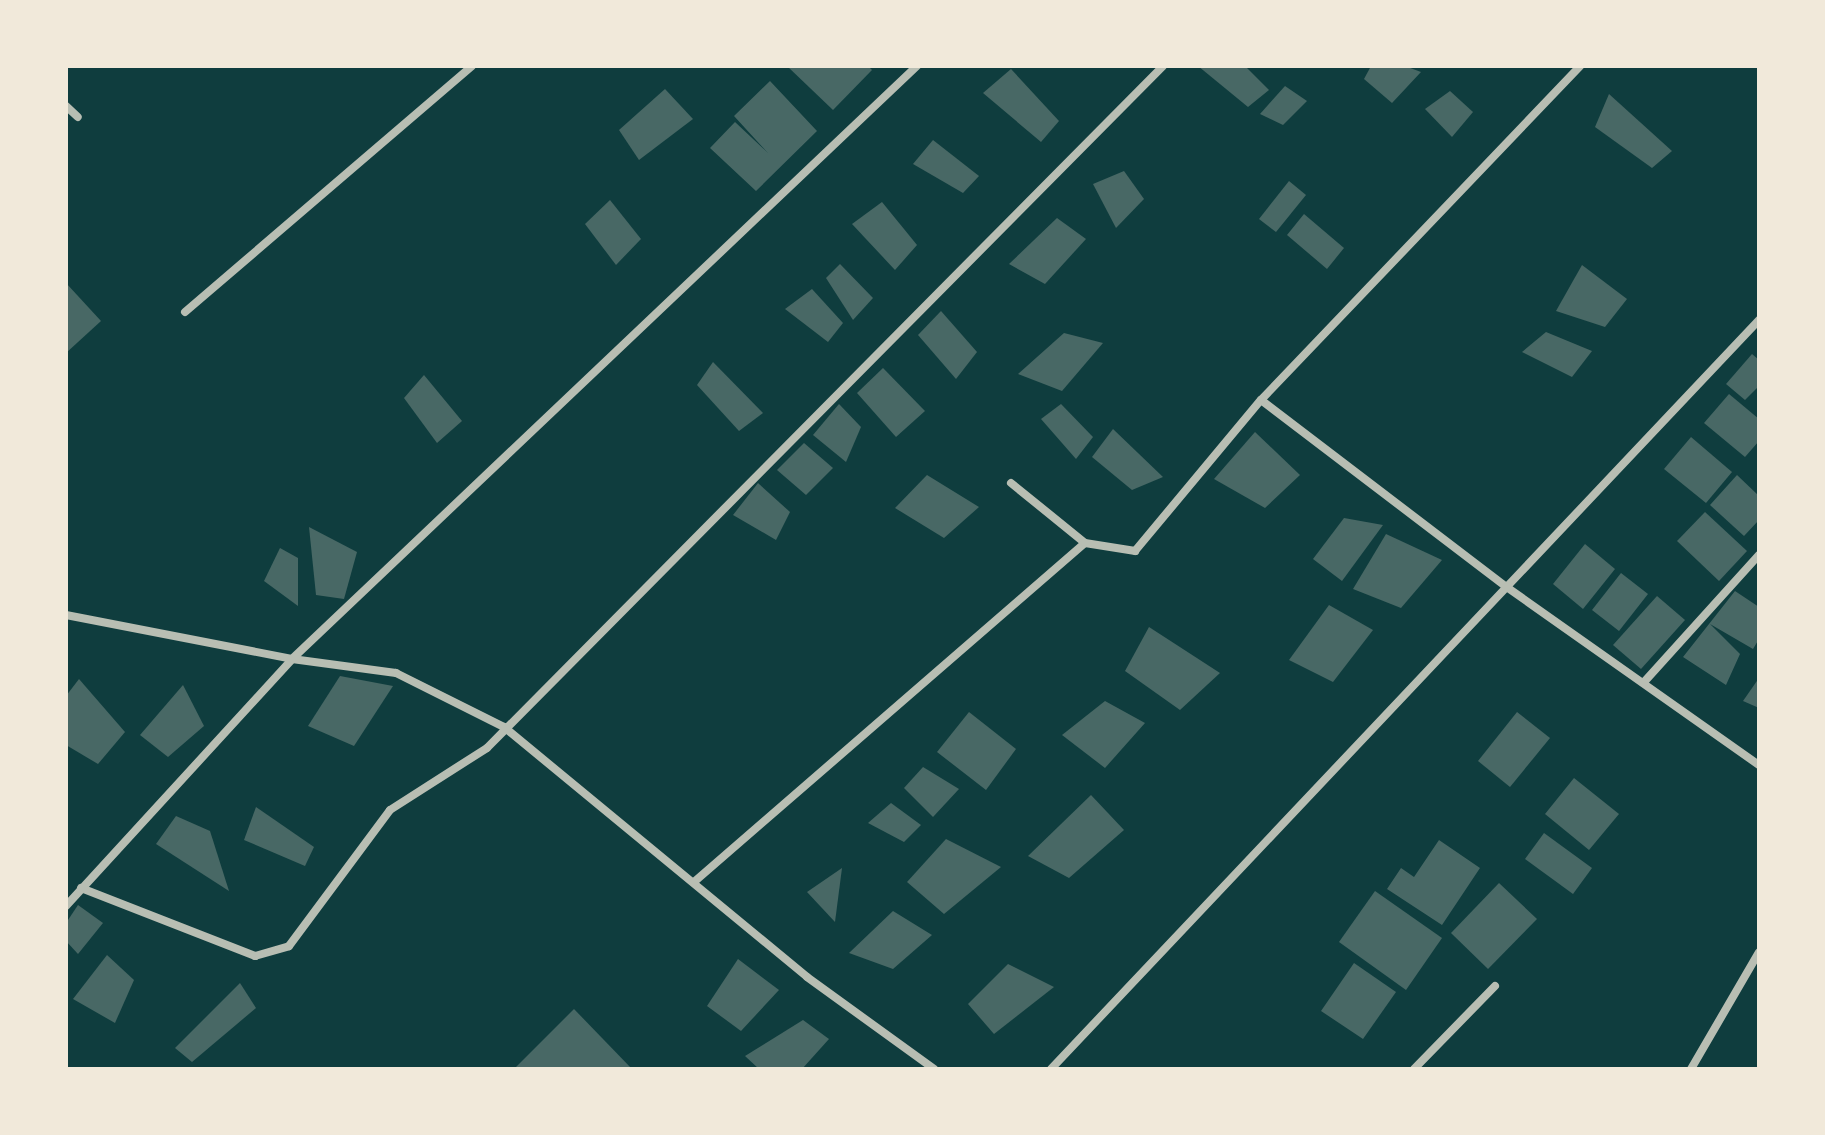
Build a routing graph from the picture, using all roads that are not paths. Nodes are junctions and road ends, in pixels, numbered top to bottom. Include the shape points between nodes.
1 (472, 66) edge
2 (917, 66) edge
3 (1163, 66) edge
4 (1580, 66) edge
5 (66, 106) edge
6 (78, 117) dead end
7 (185, 312) dead end
8 (1759, 320) edge
9 (1261, 400) junction
10 (1011, 483) dead end
11 (1085, 543) junction
12 (1759, 555) edge
13 (1508, 588) junction
14 (66, 615) edge
15 (292, 659) junction
16 (1645, 681) junction
17 (504, 727) junction
18 (1759, 765) edge
19 (694, 882) junction
20 (81, 888) junction
21 (66, 906) edge
22 (1759, 952) edge
23 (1495, 986) dead end
24 (934, 1069) edge
25 (1051, 1069) edge
26 (1414, 1069) edge
27 (1691, 1069) edge

1 - 7 street
2 - 15 street
3 - 17 street
4 - 9 street
5 - 6 street
8 - 13 street
9 - 11 street via 1135,551
9 - 13 street
10 - 11 street
11 - 19 street
12 - 16 street
13 - 16 street
13 - 25 street
14 - 15 street
15 - 17 street via 396,673
15 - 20 street
16 - 18 street
17 - 19 street
17 - 20 street via 487,748 390,810 289,946 255,956
19 - 24 street via 807,977
20 - 21 street
22 - 27 street
23 - 26 street

